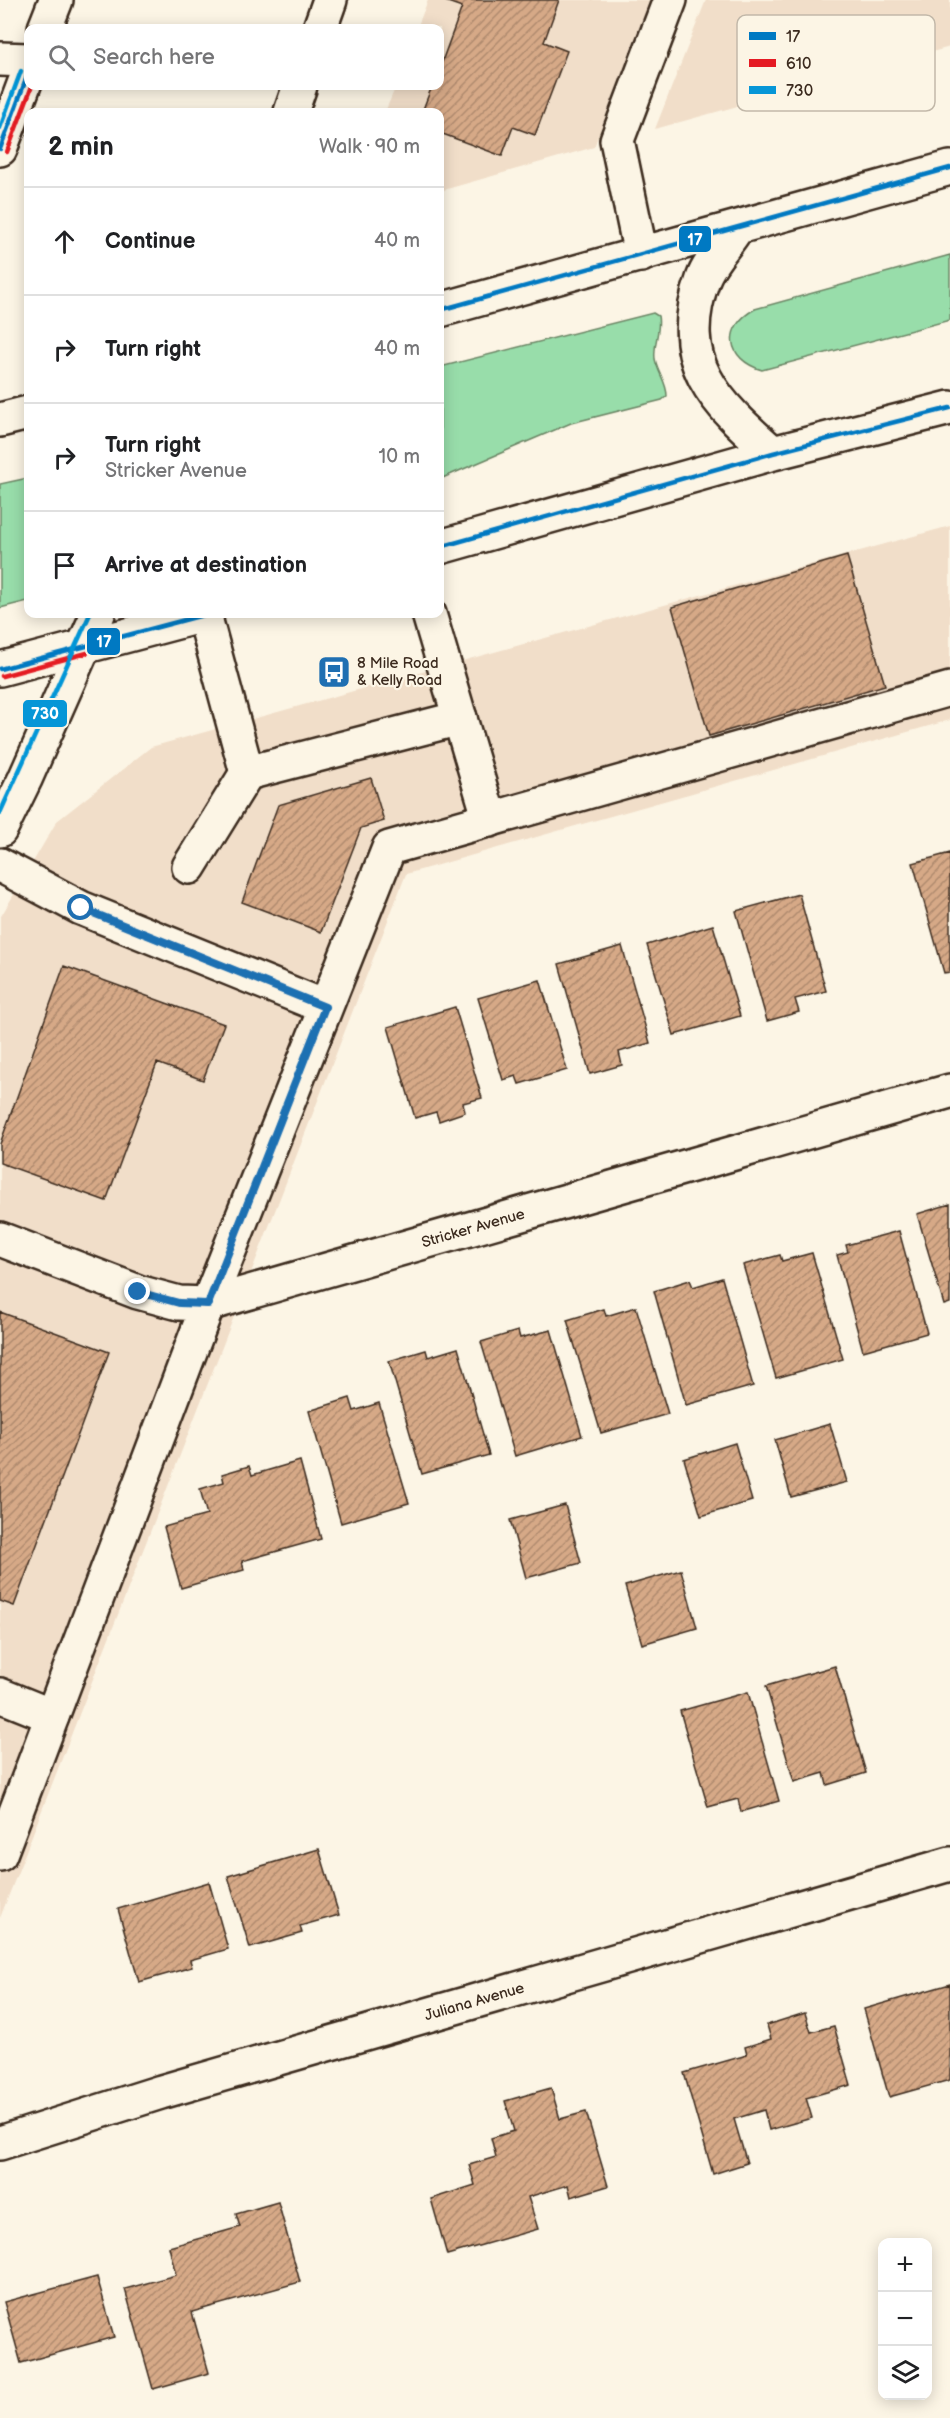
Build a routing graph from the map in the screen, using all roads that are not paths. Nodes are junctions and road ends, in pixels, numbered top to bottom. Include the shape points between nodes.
1 (56, 0) edge
2 (330, 0) edge
3 (670, 0) edge
4 (47, 24) edge
5 (321, 24) edge
6 (0, 59) edge
7 (24, 60) edge
8 (24, 85) edge
9 (299, 90) edge
10 (292, 108) edge
11 (0, 150) edge
12 (950, 168) edge
13 (736, 229) junction
14 (641, 255) junction
15 (444, 309) edge
16 (950, 408) edge
17 (24, 413) edge
18 (0, 420) edge
19 (773, 453) junction
20 (444, 546) edge
21 (96, 618) edge
22 (190, 618) edge
23 (206, 618) edge
24 (430, 618) edge
25 (85, 646) junction
26 (0, 669) edge
27 (950, 688) edge
28 (460, 718) junction
29 (247, 774) junction
30 (490, 820) junction
31 (0, 830) edge
32 (0, 865) edge
33 (189, 867) dead end
34 (325, 1007) junction
35 (950, 1091) edge
36 (0, 1239) edge
37 (208, 1304) junction
38 (0, 1695) edge
39 (52, 1716) junction
40 (0, 1854) edge
41 (950, 1864) edge
42 (0, 2143) edge

1 - 4 main road
2 - 5 main road
3 - 14 main road via 617,140
6 - 7 main road
8 - 11 main road
9 - 10 main road
12 - 13 main road
13 - 14 main road
13 - 19 main road via 704,278 694,316 694,344 701,371 715,397
14 - 15 main road
16 - 19 main road
17 - 18 main road
19 - 20 main road
21 - 25 main road
22 - 25 main road
23 - 29 main road
24 - 28 main road
25 - 26 main road
25 - 31 main road
27 - 30 main road
28 - 29 main road
28 - 30 main road
29 - 33 main road
30 - 34 main road via 388,848
32 - 34 main road via 81,908
34 - 37 main road
35 - 37 main road, Stricker Avenue
36 - 37 main road, Stricker Avenue via 138,1292 179,1303
37 - 39 main road
38 - 39 main road
39 - 40 main road
41 - 42 main road, Juliana Avenue via 161,2092

